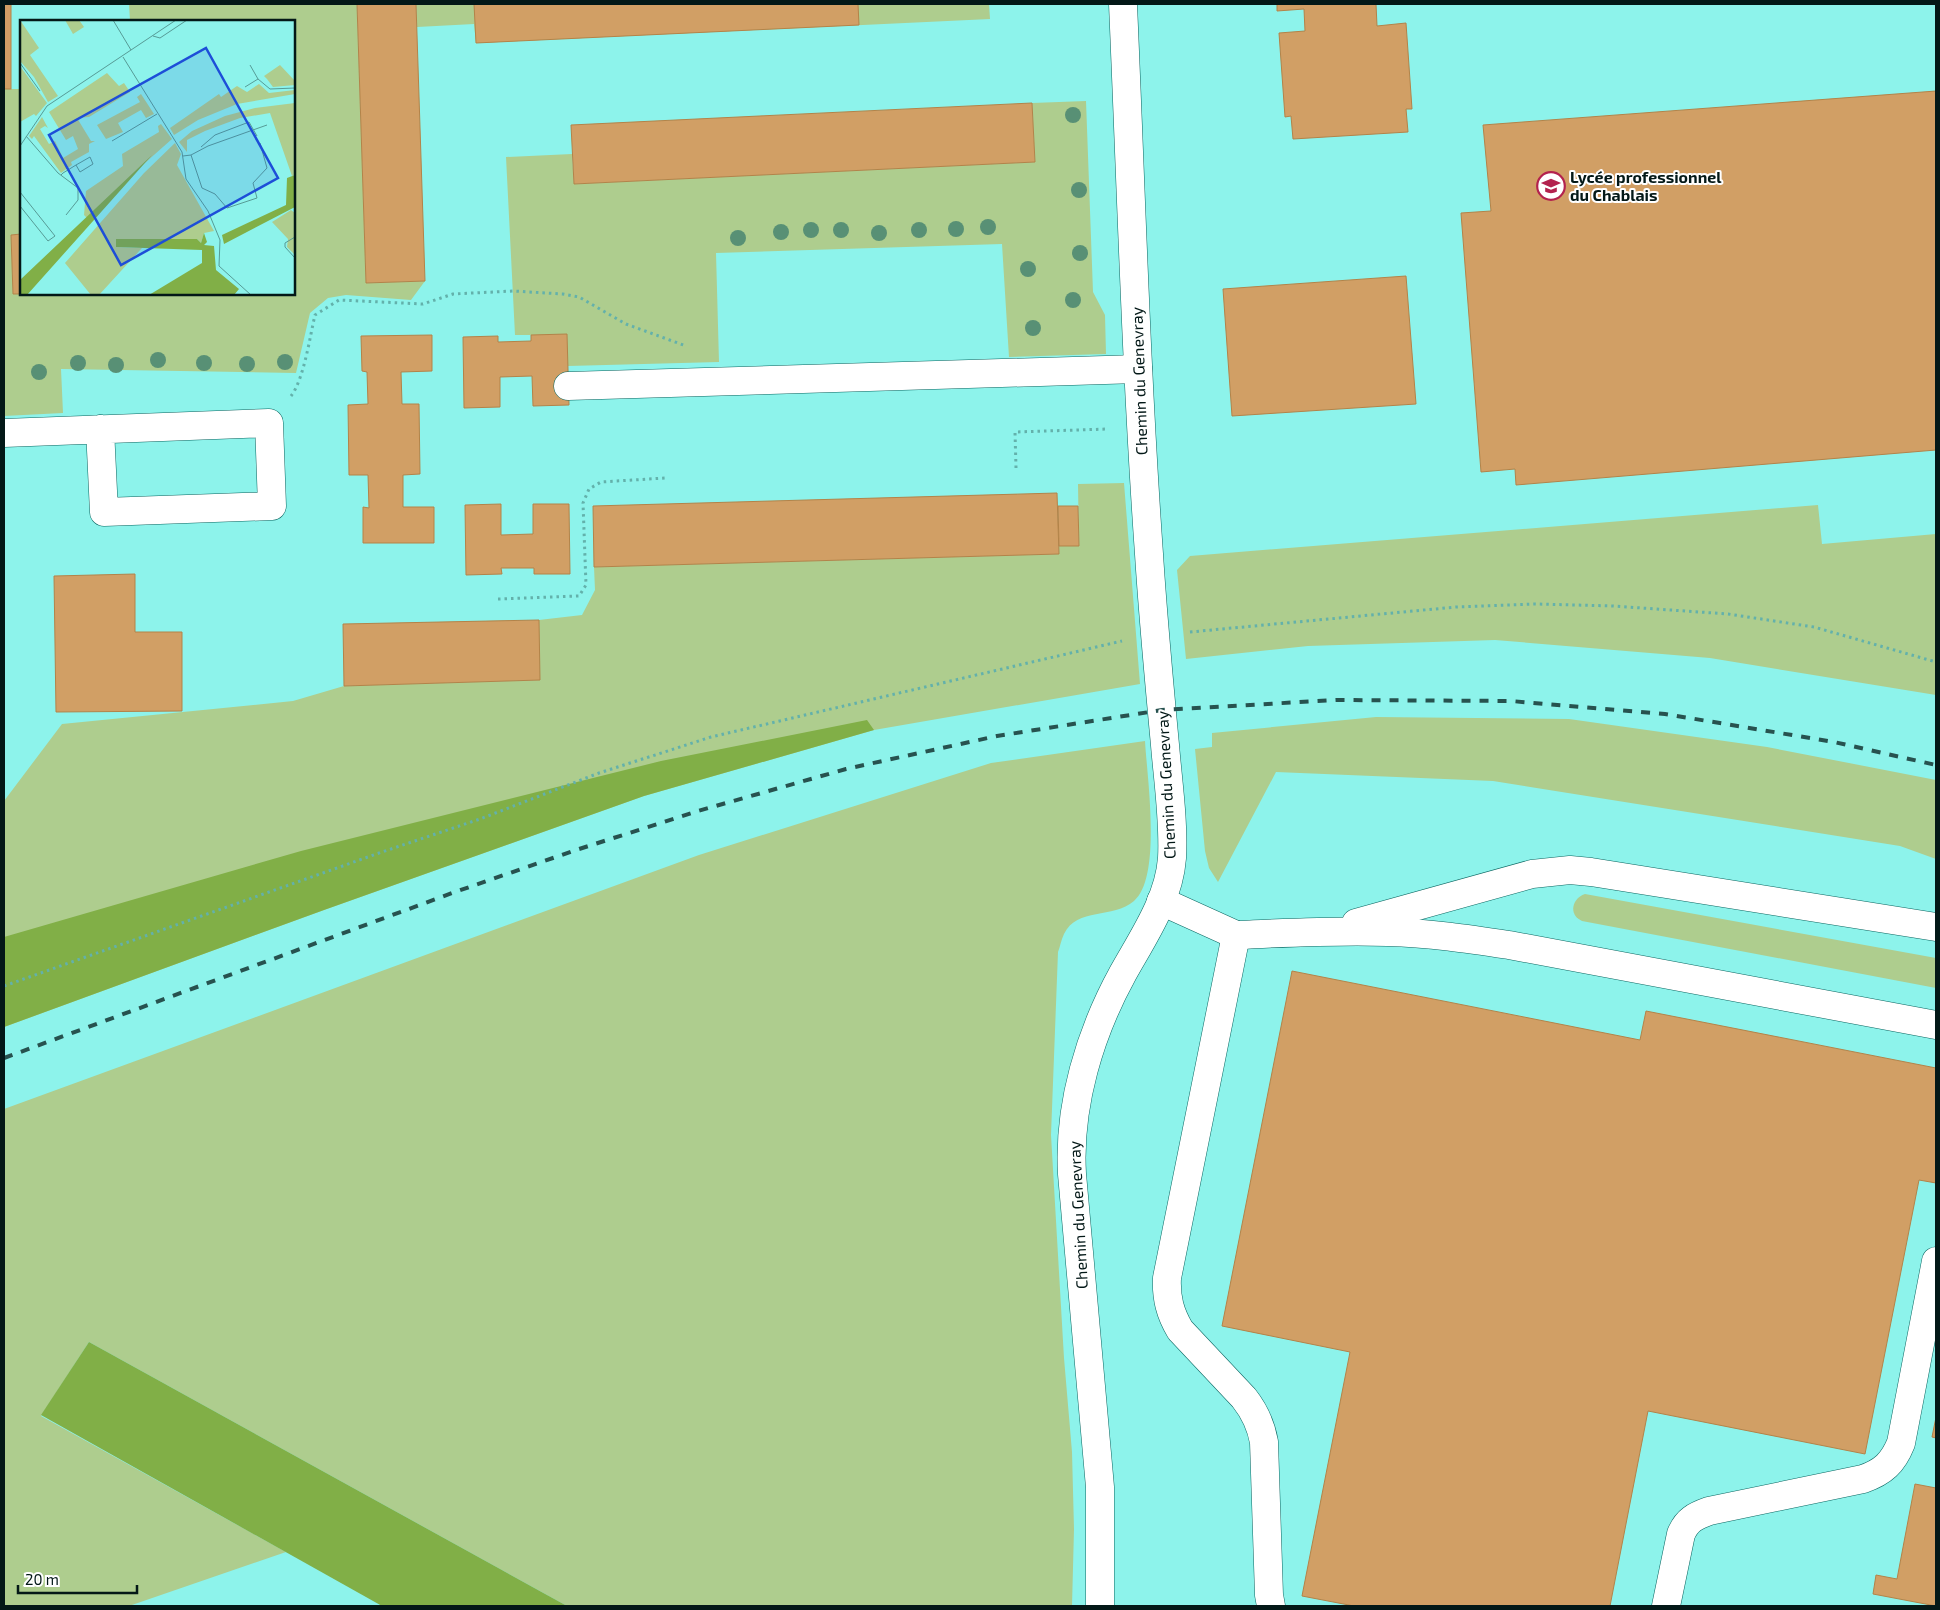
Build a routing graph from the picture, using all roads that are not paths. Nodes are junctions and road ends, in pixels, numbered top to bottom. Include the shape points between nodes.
1 (1123, 4) edge
2 (1138, 369) junction
3 (568, 386) dead end
4 (100, 429) junction
5 (4, 433) edge
6 (1161, 901) junction
7 (1936, 927) edge
8 (1324, 932) junction
9 (1236, 935) junction
10 (1936, 1025) edge
11 (1936, 1261) edge
12 (1100, 1606) edge
13 (1271, 1606) edge
14 (1666, 1606) edge

1 - 2 street, Chemin du Genevray
2 - 3 street
2 - 6 street, Chemin du Genevray via 1154,636 1171,813 1172,856
4 - 4 street via 269,423 272,506 104,512
4 - 5 street
6 - 9 street
6 - 12 street, Chemin du Genevray via 1147,933 1122,974 1095,1036 1082,1080 1073,1135 1072,1174 1100,1487
7 - 8 street via 1570,870 1532,874
8 - 9 street
8 - 10 street via 1389,932 1509,945
9 - 13 street via 1166,1292 1168,1305 1180,1330 1244,1398 1261,1426
11 - 14 street via 1901,1443 1888,1467 1863,1479 1709,1510 1696,1516 1686,1524 1681,1534

